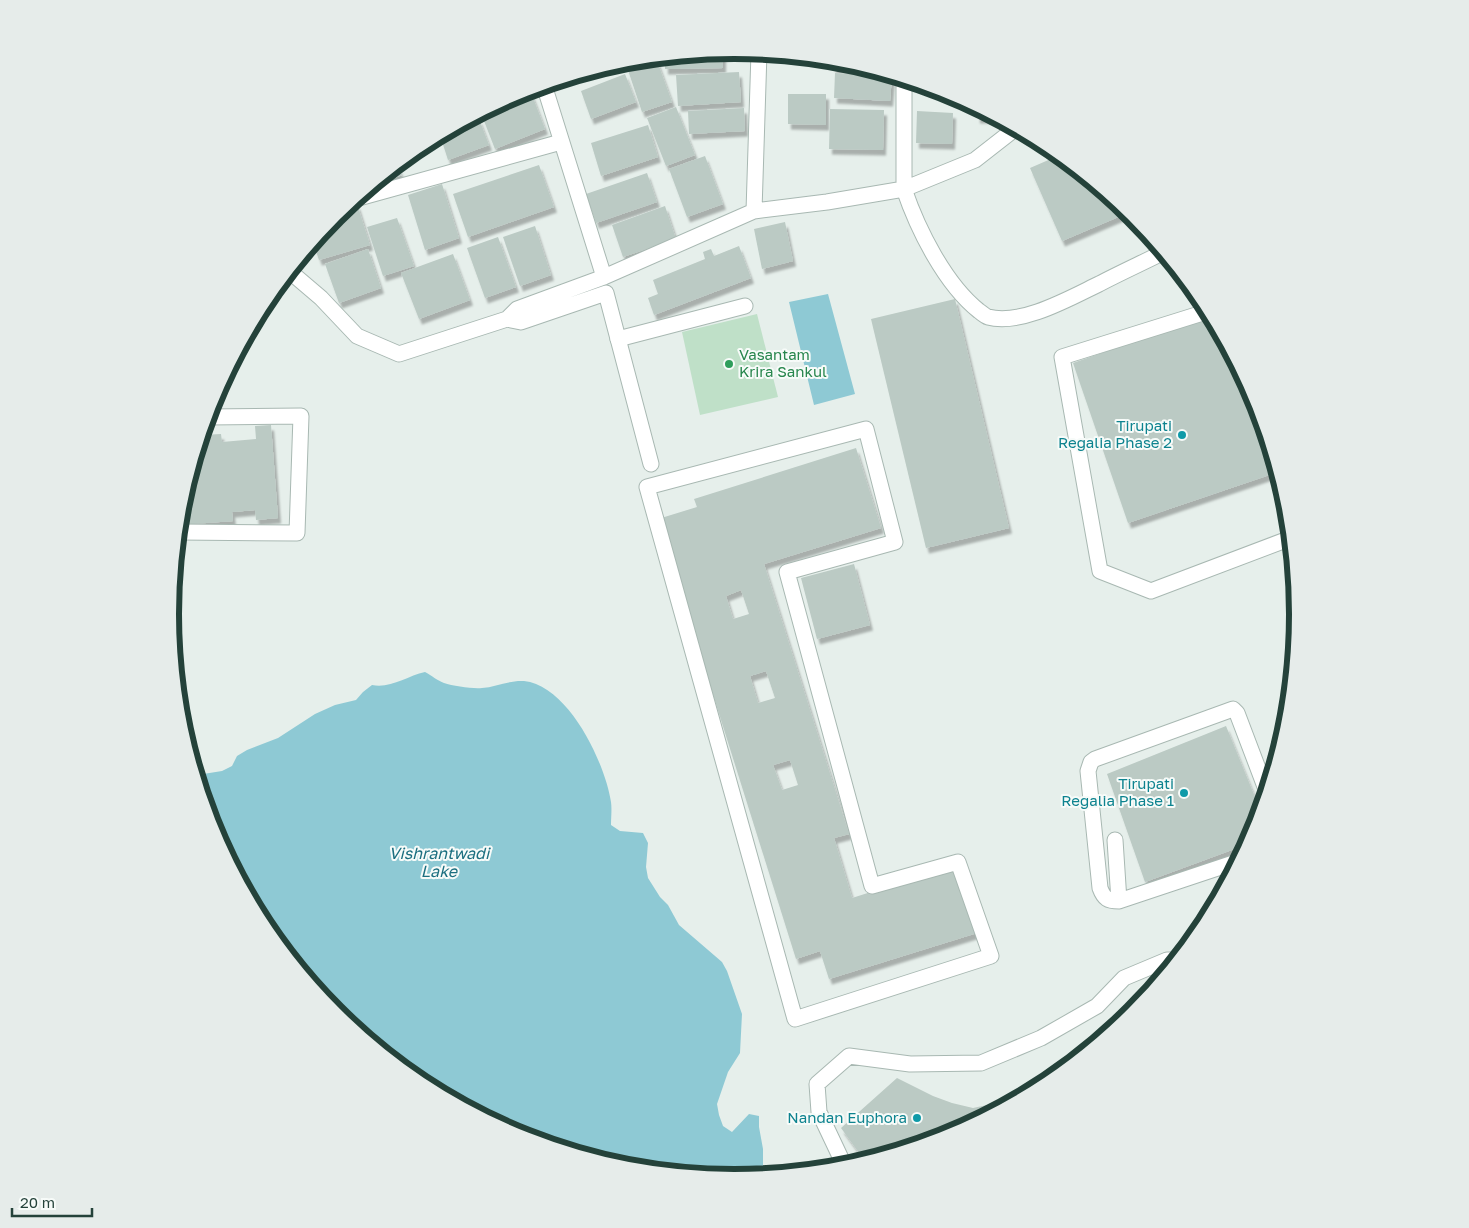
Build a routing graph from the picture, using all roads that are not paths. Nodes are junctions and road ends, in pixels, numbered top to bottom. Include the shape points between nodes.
1 (759, 60) edge
2 (904, 85) edge
3 (546, 92) edge
4 (1011, 132) edge
5 (561, 142) junction
6 (904, 189) junction
7 (371, 195) edge
8 (754, 211) junction
9 (1158, 255) edge
10 (295, 274) edge
11 (604, 278) junction
12 (745, 306) dead end
13 (1201, 314) edge
14 (508, 319) junction
15 (618, 339) junction
16 (216, 417) edge
17 (656, 485) junction
18 (186, 532) edge
19 (1285, 540) edge
20 (1263, 782) edge
21 (1115, 840) dead end
22 (1230, 864) edge
23 (1119, 901) junction
24 (1168, 960) edge
25 (841, 1159) edge

1 - 8 street
2 - 6 street
3 - 5 street
4 - 6 street via 975,160
5 - 7 street
5 - 11 street
6 - 8 street
6 - 9 street via 930,248 967,301 987,317 1006,318 1046,310
8 - 11 street
10 - 14 street via 357,336 399,354
11 - 14 street via 517,309
12 - 15 street
13 - 19 street via 1062,357 1100,571 1151,591
14 - 15 street via 521,322 606,293
15 - 17 street
16 - 18 street via 301,416 297,533
17 - 17 street via 647,487 795,1019 990,956 958,862 872,886 787,572 895,542 866,429
20 - 23 street via 1238,713 1233,709 1091,762 1088,771 1100,888 1108,900
21 - 23 street
22 - 23 street
24 - 25 street via 1124,978 1097,1006 1041,1038 981,1063 910,1064 848,1056 817,1084 819,1112

